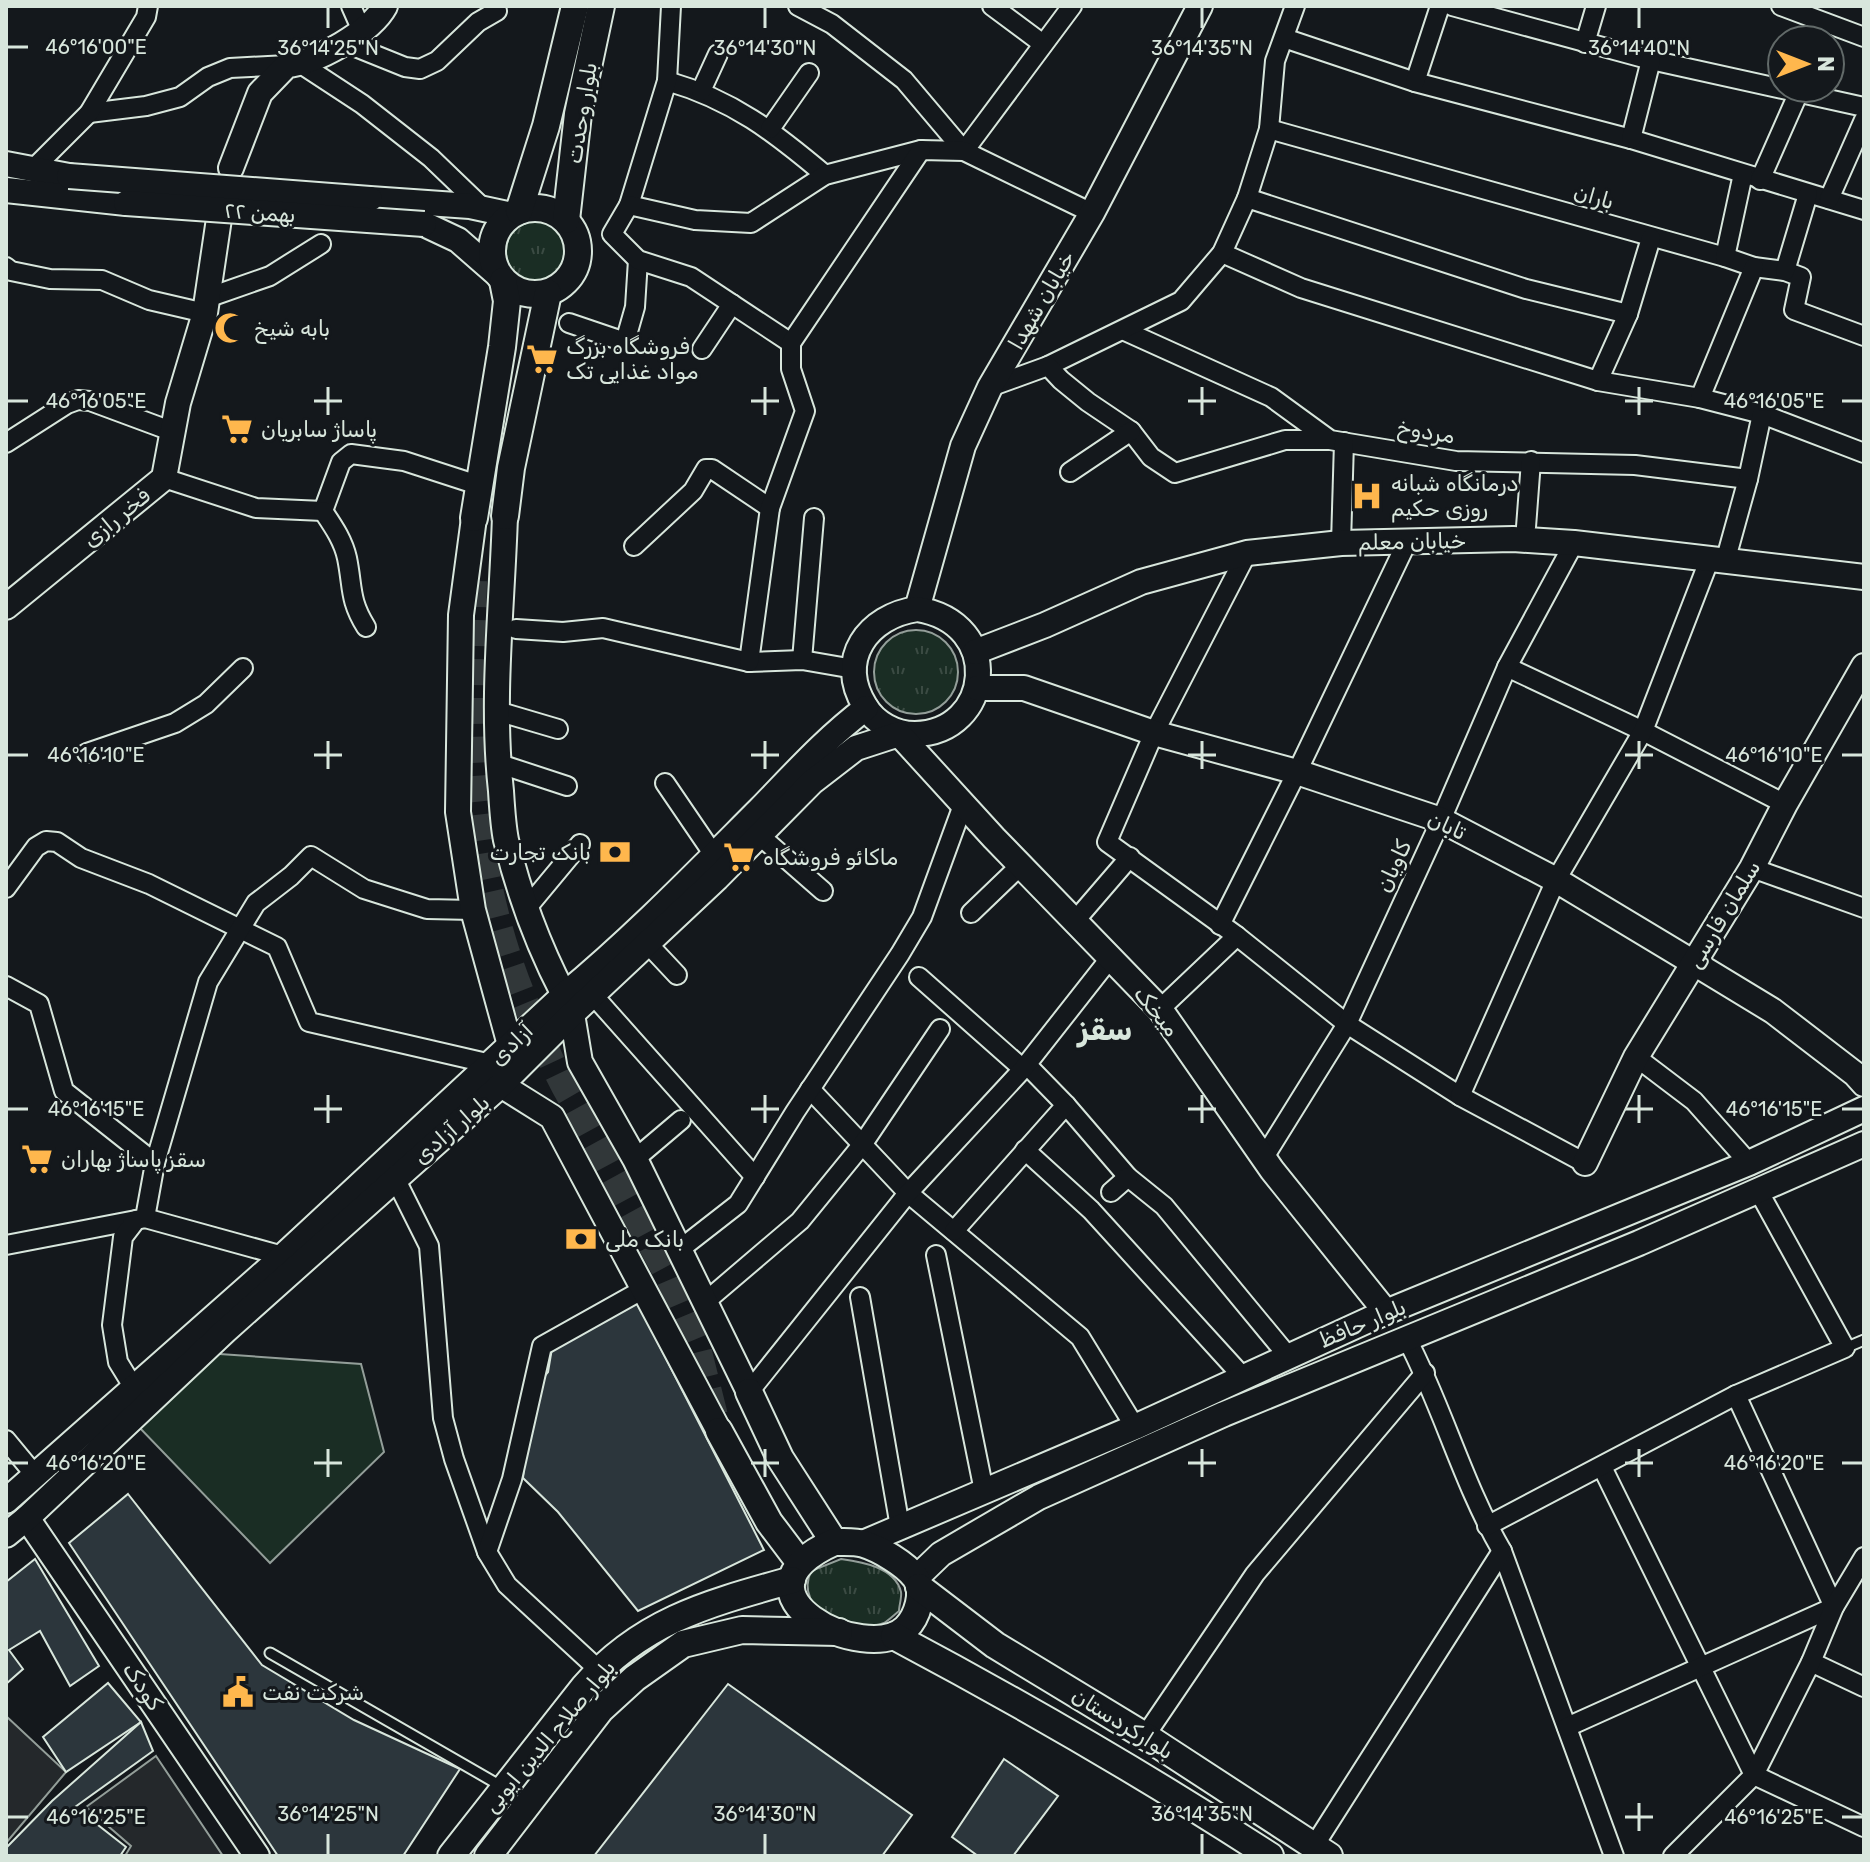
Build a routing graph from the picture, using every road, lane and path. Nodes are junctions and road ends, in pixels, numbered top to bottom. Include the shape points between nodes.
1 (148, 6) edge
2 (351, 6) edge
3 (385, 6) edge
4 (575, 6) edge
5 (601, 6) edge
6 (671, 6) edge
7 (798, 6) edge
8 (992, 6) edge
9 (1072, 6) edge
10 (1200, 6) edge
11 (1295, 6) edge
12 (1440, 6) edge
13 (1596, 6) edge
14 (1781, 6) edge
15 (1459, 7) edge
16 (497, 11) dead end
17 (353, 37) junction
18 (1864, 37) edge
19 (1284, 38) junction
20 (1585, 43) junction
21 (1043, 44) junction
22 (718, 54) dead end
23 (1651, 60) junction
24 (294, 64) junction
25 (809, 73) dead end
26 (667, 81) junction
27 (1415, 82) junction
28 (1766, 87) edge
29 (701, 91) junction
30 (1792, 104) edge
31 (89, 113) junction
32 (1864, 120) edge
33 (770, 129) junction
34 (1269, 129) junction
35 (1631, 139) junction
36 (921, 150) junction
37 (964, 151) junction
38 (6, 164) edge
39 (231, 168) dead end
40 (32, 170) junction
41 (825, 175) junction
42 (1751, 177) junction
43 (6, 190) edge
44 (1808, 194) junction
45 (1247, 198) junction
46 (1829, 199) junction
47 (629, 205) junction
48 (482, 207) junction
49 (1864, 210) edge
50 (220, 212) dead end
51 (515, 213) junction
52 (1092, 213) junction
53 (566, 220) junction
54 (1651, 238) junction
55 (321, 244) dead end
56 (1222, 253) junction
57 (1725, 257) junction
58 (638, 260) junction
59 (6, 267) edge
60 (1754, 267) junction
61 (1785, 271) junction
62 (501, 278) junction
63 (548, 293) junction
64 (732, 304) junction
65 (206, 306) junction
66 (1628, 314) junction
67 (569, 323) dead end
68 (1125, 331) junction
69 (1864, 336) edge
70 (791, 343) junction
71 (702, 349) dead end
72 (1048, 366) junction
73 (1598, 381) junction
74 (990, 387) junction
75 (1700, 398) junction
76 (1762, 414) junction
77 (171, 431) junction
78 (1131, 431) junction
79 (1337, 441) junction
80 (6, 443) edge
81 (1864, 453) edge
82 (1531, 461) junction
83 (1070, 472) dead end
84 (164, 478) junction
85 (1748, 479) junction
86 (481, 486) junction
87 (770, 508) junction
88 (323, 511) junction
89 (505, 516) joint
90 (474, 518) joint
91 (814, 518) dead end
92 (1526, 527) dead end
93 (1407, 542) junction
94 (1341, 543) junction
95 (1574, 543) junction
96 (634, 546) dead end
97 (1247, 553) junction
98 (1717, 560) junction
99 (1864, 577) edge
100 (6, 607) edge
101 (917, 609) junction
102 (366, 627) dead end
103 (516, 629) dead end
104 (975, 652) junction
105 (802, 660) junction
106 (749, 662) junction
107 (1864, 666) edge
108 (1507, 667) junction
109 (243, 668) dead end
110 (854, 669) junction
111 (977, 688) junction
112 (866, 708) junction
113 (497, 711) junction
114 (558, 729) dead end
115 (1643, 731) junction
116 (1154, 733) junction
117 (899, 734) junction
118 (87, 753) dead end
119 (497, 763) junction
120 (1297, 772) junction
121 (665, 783) dead end
122 (567, 786) dead end
123 (1785, 804) junction
124 (963, 805) junction
125 (1441, 820) junction
126 (759, 835) junction
127 (580, 844) dead end
128 (714, 855) junction
129 (1130, 857) junction
130 (1021, 865) junction
131 (1752, 868) junction
132 (1556, 880) junction
133 (6, 888) edge
134 (823, 891) dead end
135 (1864, 908) edge
136 (526, 909) junction
137 (473, 910) junction
138 (971, 913) dead end
139 (1074, 922) junction
140 (1220, 925) junction
141 (240, 927) junction
142 (1237, 936) junction
143 (647, 943) junction
144 (1111, 957) junction
145 (1694, 963) junction
146 (677, 975) dead end
147 (919, 977) dead end
148 (6, 986) edge
149 (593, 995) junction
150 (568, 1004) junction
151 (1160, 1009) junction
152 (1347, 1024) junction
153 (940, 1029) dead end
154 (510, 1045) junction
155 (1636, 1057) junction
156 (1025, 1067) junction
157 (496, 1074) junction
158 (1864, 1084) edge
159 (810, 1089) junction
160 (1460, 1096) junction
161 (1066, 1105) junction
162 (1864, 1109) edge
163 (681, 1120) dead end
164 (1864, 1144) edge
165 (862, 1145) junction
166 (1025, 1150) junction
167 (635, 1159) junction
168 (1263, 1159) junction
169 (155, 1163) junction
170 (1585, 1163) joint
171 (1749, 1163) junction
172 (755, 1177) junction
173 (1128, 1177) junction
174 (392, 1181) junction
175 (1111, 1192) dead end
176 (1759, 1192) junction
177 (908, 1193) junction
178 (140, 1219) junction
179 (954, 1231) junction
180 (6, 1245) edge
181 (679, 1250) junction
182 (936, 1255) dead end
183 (283, 1256) junction
184 (642, 1290) junction
185 (860, 1297) dead end
186 (705, 1302) junction
187 (1386, 1312) junction
188 (1407, 1339) junction
189 (1864, 1340) edge
190 (1845, 1348) junction
191 (1288, 1356) junction
192 (1425, 1373) junction
193 (1244, 1378) junction
194 (134, 1388) junction
195 (749, 1392) junction
196 (1736, 1395) junction
197 (1135, 1427) junction
198 (719, 1431) joint
199 (6, 1440) edge
200 (1602, 1467) junction
201 (35, 1475) junction
202 (984, 1491) junction
203 (6, 1501) edge
204 (27, 1518) junction
205 (1487, 1526) junction
206 (900, 1527) junction
207 (6, 1535) edge
208 (834, 1542) junction
209 (863, 1543) junction
210 (1502, 1551) junction
211 (487, 1552) junction
212 (1864, 1557) edge
213 (796, 1572) junction
214 (918, 1583) junction
215 (1834, 1607) junction
216 (976, 1631) junction
217 (839, 1632) junction
218 (894, 1636) junction
219 (270, 1653) dead end
220 (1811, 1662) junction
221 (947, 1664) junction
222 (1699, 1668) junction
223 (599, 1670) junction
224 (1864, 1687) edge
225 (1567, 1727) junction
226 (1145, 1736) junction
227 (1754, 1775) junction
228 (504, 1787) junction
229 (1864, 1827) edge
230 (1321, 1851) edge
231 (257, 1856) edge
232 (451, 1856) edge
233 (488, 1856) edge
234 (1270, 1856) edge
235 (1614, 1856) edge
236 (1673, 1856) edge

1 - 31 street
2 - 17 street
3 - 17 main road
4 - 51 main road, بلوار وحدت via 546,126
5 - 53 main road, بلوار وحدت via 578,114
6 - 26 street
7 - 37 street via 832,24 904,80
8 - 21 street
9 - 21 street
10 - 52 main road, خیابان شهدا
11 - 19 street
12 - 27 street
13 - 20 street
14 - 18 street
15 - 20 street
16 - 17 street via 420,69 405,67
17 - 24 main road
19 - 27 street
19 - 34 street via 1275,61
20 - 23 street
21 - 37 street
22 - 29 street
23 - 28 street
23 - 35 street
24 - 31 street via 230,68 180,97
24 - 39 main road via 260,93
24 - 48 street via 362,104
25 - 33 street
26 - 29 street
26 - 47 street
27 - 35 street
29 - 33 street
30 - 42 street
31 - 40 street
32 - 46 street
33 - 41 street
34 - 45 street
34 - 54 street, باران
35 - 42 street
36 - 37 street
36 - 41 street
36 - 70 street
37 - 52 street
38 - 40 main road, ۲۲ بهمن
40 - 48 main road, ۲۲ بهمن, bridge
41 - 47 street via 751,223 695,220
42 - 44 street
42 - 57 street
43 - 62 main road, ۲۲ بهمن, bridge via 424,224 458,240
44 - 46 street
44 - 61 street
45 - 56 street
45 - 66 street via 1526,289
46 - 49 street
47 - 58 street via 612,234
48 - 51 main road, ۲۲ بهمن
50 - 65 main road, فخر رازی
51 - 53 main road via 539,208
51 - 62 main road via 495,235 493,262
52 - 74 main road, خیابان شهدا
53 - 63 main road via 578,243 576,268
54 - 57 street, باران
54 - 66 street
55 - 65 street
56 - 68 street via 1181,301
56 - 73 street via 1301,288
57 - 60 street, باران
58 - 64 street via 691,277
58 - 67 street via 635,307 625,342
59 - 65 street via 50,279 102,280 149,300
60 - 61 street, باران
60 - 75 street
61 - 69 street via 1801,277 1794,310
62 - 63 main road via 528,295
62 - 86 main road via 507,301
63 - 89 main road
64 - 70 street
64 - 71 street
65 - 77 main road, فخر رازی
66 - 73 street
68 - 72 street
68 - 79 street, مردوخ via 1271,397
70 - 87 street via 791,369 805,411
72 - 74 street
72 - 78 street
73 - 75 street
74 - 101 main road, خیابان شهدا via 963,446
75 - 76 street
76 - 81 street
76 - 85 street
77 - 80 street via 78,400
77 - 84 main road, فخر رازی
78 - 79 street via 1151,457 1175,473 1285,440
78 - 83 street
79 - 82 street, مردوخ via 1456,461
79 - 94 street
82 - 85 street, مردوخ via 1635,465
82 - 92 street
84 - 88 street via 256,508
84 - 100 main road, فخر رازی
85 - 98 street
86 - 88 street via 404,461 351,454 337,470
86 - 90 main road
87 - 96 street via 706,469 693,491
87 - 106 street
88 - 102 street via 337,531 355,609
89 - 113 main road
90 - 137 main road via 461,615 458,797
91 - 105 street
93 - 94 main road, خیابان معلم
93 - 95 main road, خیابان معلم
93 - 120 street
94 - 97 main road, خیابان معلم
95 - 98 main road, خیابان معلم
95 - 108 street, کاویان
97 - 104 main road, خیابان معلم via 1141,582
97 - 116 street
98 - 99 main road, خیابان معلم
98 - 115 street
101 - 104 main road via 953,621
101 - 110 main road via 890,616 867,634
103 - 106 street via 603,628
104 - 111 main road
105 - 106 street
105 - 110 street
107 - 123 main road, سلمان فارسی
108 - 115 street
108 - 125 street, کاویان
109 - 118 street via 206,704 175,723
110 - 112 main road
111 - 116 main road, تابان via 1024,688
111 - 117 main road via 957,719 941,729
112 - 117 main road
112 - 128 main road, آزادی via 833,732
113 - 114 street
113 - 119 main road
115 - 123 street
115 - 132 street
116 - 120 main road, تابان
116 - 129 street via 1107,842
117 - 124 main road, میخک
117 - 126 main road, بلوار آزادی via 856,748 812,782
119 - 122 street
119 - 136 main road via 506,837
120 - 125 main road, تابان
120 - 140 street
121 - 128 street
123 - 131 main road, سلمان فارسی
124 - 130 main road, میخک
124 - 159 street via 922,917
125 - 132 main road, تابان
125 - 152 street, کاویان
126 - 134 street
126 - 143 main road, بلوار آزادی
127 - 136 street
128 - 150 main road, آزادی via 602,963
129 - 139 street
129 - 140 street
130 - 138 street
130 - 139 main road, میخک
131 - 135 street
131 - 145 main road, سلمان فارسی
132 - 145 main road, تابان
132 - 160 street
133 - 141 street via 36,847 57,842 81,858
136 - 150 main road
137 - 141 street via 427,909 364,889 311,856 256,903
137 - 154 main road
139 - 144 main road, میخک
140 - 142 street
141 - 157 street via 277,947 309,1022
141 - 169 street via 208,982
142 - 151 street
142 - 152 street
143 - 146 street
143 - 149 main road, بلوار آزادی
144 - 151 main road, میخک
144 - 156 street
145 - 155 main road, سلمان فارسی
145 - 158 main road, تابان via 1773,1011
147 - 156 street
148 - 169 street via 39,1004 64,1091
149 - 150 main road, بلوار آزادی
149 - 172 street
150 - 154 main road, آزادی
150 - 157 main road, بلوار آزادی
150 - 167 main road via 580,1062
151 - 168 main road, میخک
152 - 160 street
152 - 168 street, کاویان
153 - 165 street
154 - 157 main road, آزادی
155 - 170 main road, سلمان فارسی
155 - 171 street via 1694,1101
156 - 161 street
156 - 177 street
157 - 174 main road, بلوار آزادی
157 - 183 main road, آزادی
157 - 184 main road via 552,1117
159 - 165 street
159 - 172 street
160 - 170 street
161 - 166 street
161 - 173 street
162 - 171 main road, بلوار حافظ
163 - 167 street
164 - 176 main road, بلوار حافظ
165 - 177 street
165 - 186 street via 800,1221
166 - 179 street
166 - 193 street via 1101,1220
167 - 181 main road
168 - 187 main road, میخک
169 - 178 street
171 - 187 main road, بلوار حافظ
172 - 181 street via 738,1204
173 - 175 street
173 - 191 street via 1164,1206
174 - 204 main road, بلوار آزادی
174 - 211 street via 429,1246 443,1418
176 - 188 main road, بلوار حافظ
176 - 190 street
177 - 179 street
177 - 195 street
178 - 180 street
178 - 183 street
178 - 194 street via 123,1237 112,1325 118,1362
179 - 197 street via 1080,1337
181 - 186 main road
182 - 202 street
183 - 194 main road, آزادی
184 - 198 main road
184 - 211 street via 542,1346 512,1479
185 - 206 street
186 - 195 main road
187 - 191 main road, بلوار حافظ
188 - 192 street
188 - 214 main road, بلوار حافظ via 1039,1497 941,1554
189 - 190 lane
190 - 196 street
191 - 193 main road, بلوار حافظ
192 - 205 street
192 - 226 street via 1255,1574
193 - 197 main road, بلوار حافظ
194 - 201 main road, آزادی
195 - 208 main road via 780,1458
196 - 200 street
196 - 215 street
197 - 202 main road, بلوار حافظ
198 - 213 main road
199 - 201 street
200 - 205 street
200 - 222 street
201 - 203 main road, آزادی
202 - 206 main road, بلوار حافظ
204 - 207 main road, بلوار آزادی
204 - 231 main road, کودک
205 - 210 street
206 - 209 main road, بلوار حافظ
208 - 209 main road
208 - 213 main road via 815,1551
209 - 214 main road
210 - 225 street
210 - 230 street
211 - 223 street via 507,1585
212 - 215 street
213 - 217 main road via 794,1600 803,1614
213 - 223 main road, بلوار صلاح الدین ایوبی via 684,1614 632,1641
214 - 216 main road, بلوارکردستان
214 - 218 main road via 919,1605 913,1619
215 - 220 street
215 - 222 street
216 - 221 main road via 957,1637
216 - 226 main road, بلوارکردستان
217 - 218 main road
217 - 233 main road, بلوار صلاح الدین ایوبی via 742,1630 683,1644 600,1710
218 - 221 main road, بلوارکردستان
219 - 228 lane
220 - 224 street
220 - 227 street
221 - 234 main road, بلوارکردستان
222 - 225 street
222 - 227 street
223 - 228 main road, بلوار صلاح الدین ایوبی
225 - 235 street
226 - 230 main road, بلوارکردستان
227 - 229 street
227 - 236 street
228 - 232 main road, بلوار صلاح الدین ایوبی

